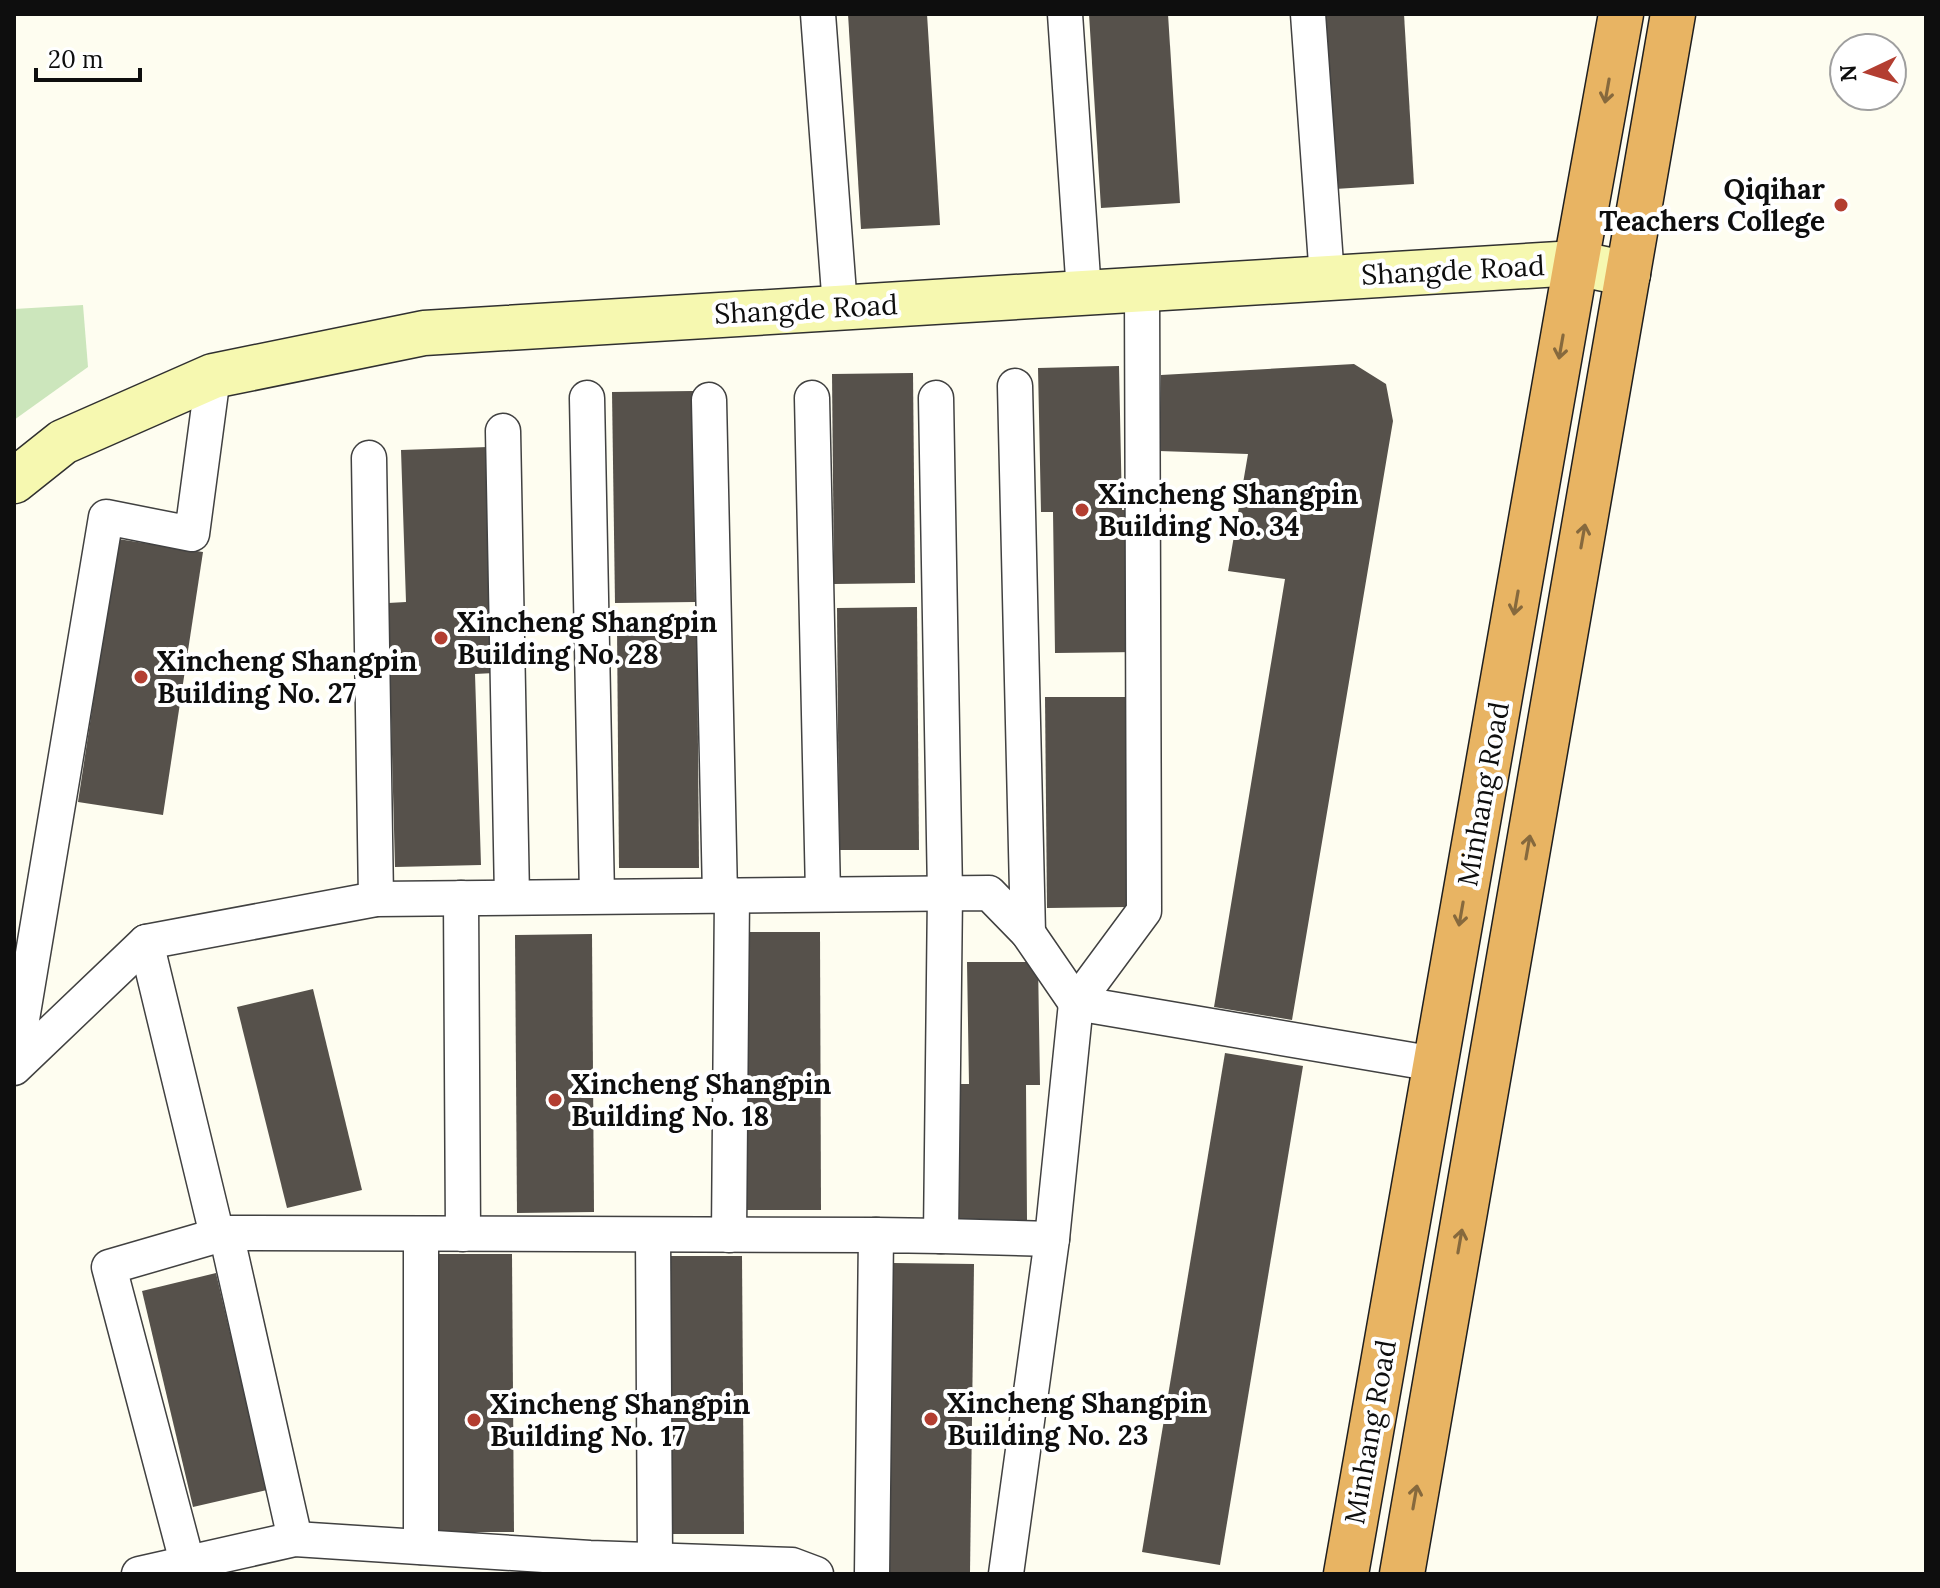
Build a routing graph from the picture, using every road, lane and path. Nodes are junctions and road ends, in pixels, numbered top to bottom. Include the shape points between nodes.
1 (818, 14) edge
2 (1065, 14) edge
3 (1308, 14) edge
4 (1621, 14) edge
5 (1673, 14) edge
6 (1576, 263) junction
7 (1628, 274) junction
8 (1327, 278) junction
9 (1142, 289) junction
10 (1084, 293) junction
11 (840, 307) junction
12 (213, 376) junction
13 (1015, 386) dead end
14 (587, 398) dead end
15 (812, 398) dead end
16 (936, 398) dead end
17 (709, 400) dead end
18 (503, 431) dead end
19 (369, 458) dead end
20 (14, 481) edge
21 (945, 893) junction
22 (823, 894) junction
23 (726, 895) junction
24 (597, 896) junction
25 (512, 897) junction
26 (461, 898) junction
27 (376, 899) junction
28 (1028, 933) junction
29 (146, 942) junction
30 (1076, 1003) junction
31 (1435, 1064) junction
32 (14, 1068) edge
33 (222, 1234) junction
34 (421, 1234) junction
35 (463, 1234) junction
36 (653, 1235) junction
37 (729, 1235) junction
38 (876, 1235) junction
39 (941, 1236) junction
40 (1052, 1239) junction
41 (295, 1539) junction
42 (421, 1547) junction
43 (366, 1559) edge
44 (655, 1560) junction
45 (187, 1562) junction
46 (590, 1566) edge
47 (139, 1574) edge
48 (816, 1574) edge
49 (872, 1574) edge
50 (1006, 1574) edge
51 (1346, 1574) edge
52 (1402, 1574) edge

1 - 11 street
2 - 10 street
3 - 8 street
4 -> 6 highway, Minhang Road
5 - 7 highway, Minhang Road
6 - 7 street, Shangde Road
6 - 8 street, Shangde Road
6 -> 31 highway, Minhang Road
52 -> 7 highway, Minhang Road
8 - 9 street, Shangde Road
9 - 10 street, Shangde Road
9 - 30 street via 1144,911
10 - 11 street, Shangde Road
11 - 12 street, Shangde Road via 424,333
12 - 20 street, Shangde Road via 63,442
12 - 32 street via 192,534 106,517
13 - 28 street
14 - 24 street
15 - 22 street
16 - 21 street
17 - 23 street
18 - 25 street
19 - 27 street
21 - 22 street
21 - 28 street via 989,893
21 - 39 street
22 - 23 street
23 - 24 street
23 - 37 street
24 - 25 street
25 - 26 street
26 - 27 street
26 - 35 street
27 - 29 street
28 - 30 street
29 - 32 street
29 - 33 street
30 - 31 street
30 - 40 street
31 - 51 highway, Minhang Road
33 - 34 street
33 - 41 street
33 - 45 street via 109,1267
34 - 35 street
34 - 42 street
35 - 36 street
36 - 37 street
36 - 44 street
37 - 38 street
38 - 39 street
38 - 49 street
39 - 40 street
40 - 50 street
41 - 43 street
41 - 45 street
42 - 43 street
42 - 46 street
44 - 46 street
44 - 48 street via 792,1565
45 - 47 street

